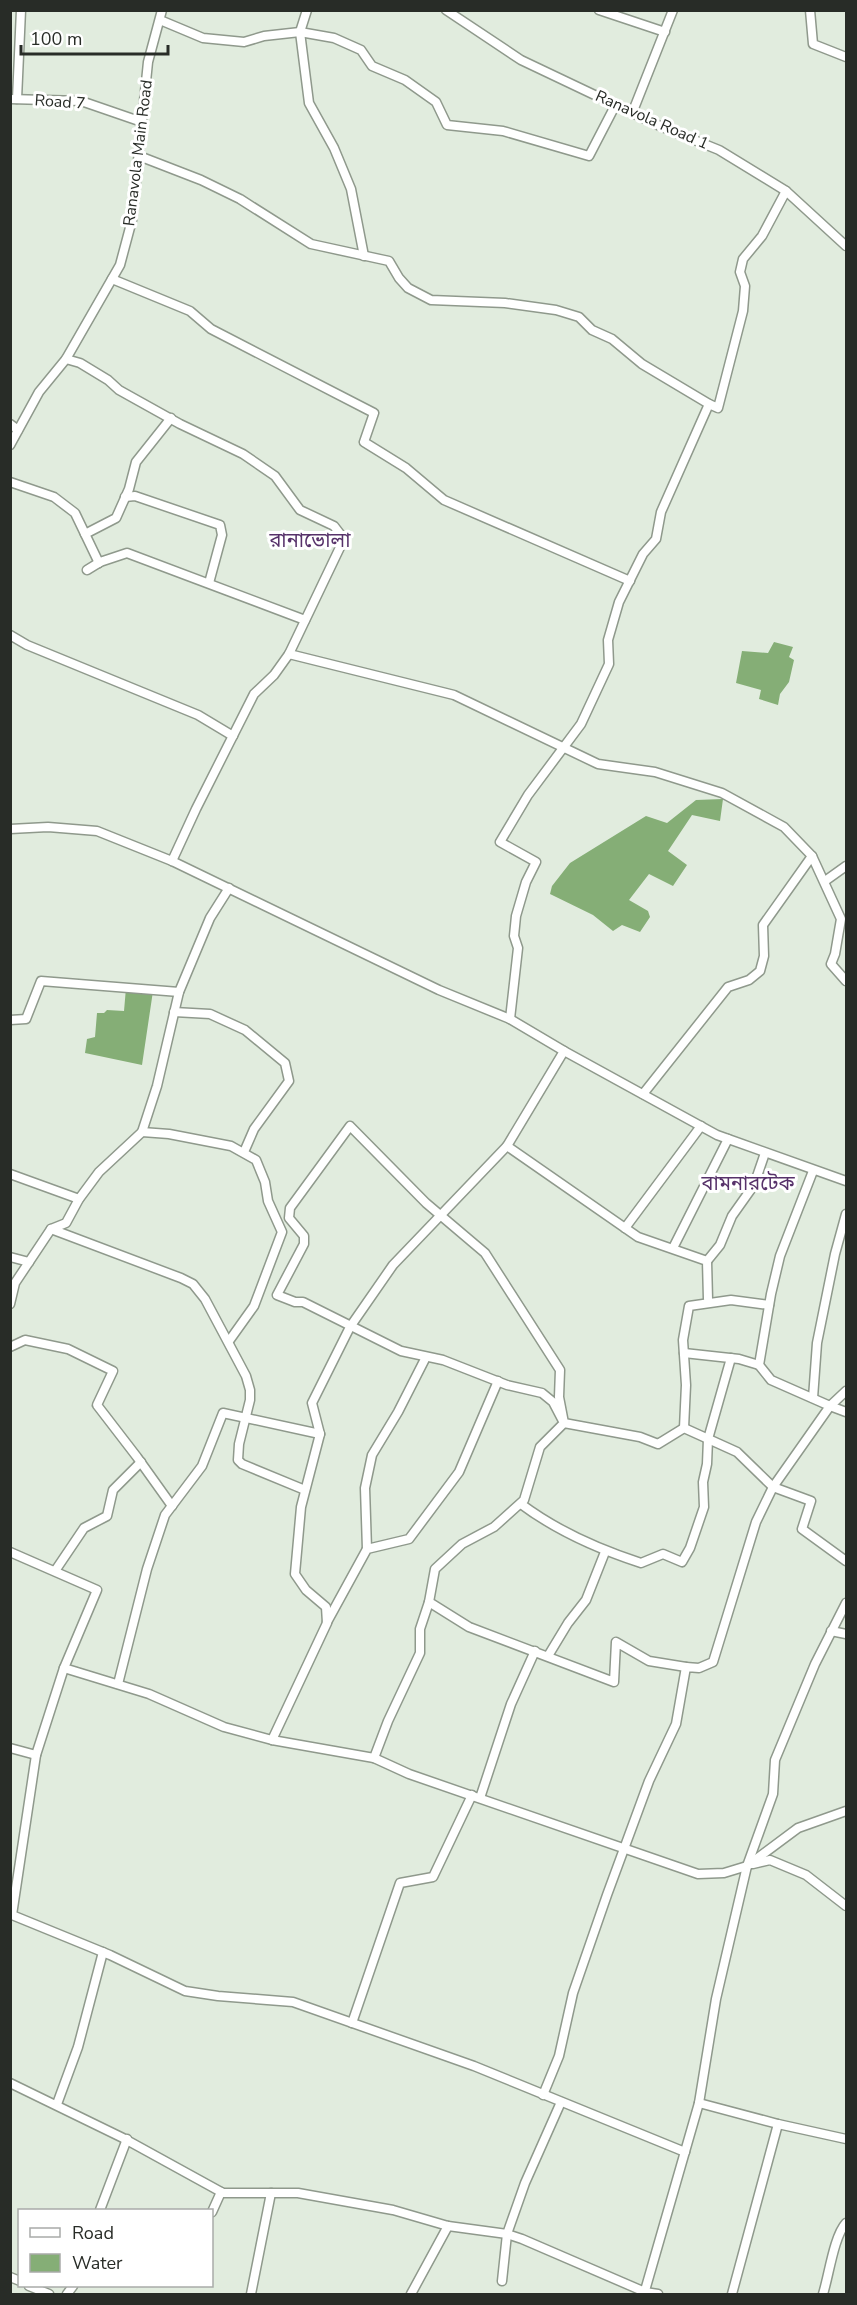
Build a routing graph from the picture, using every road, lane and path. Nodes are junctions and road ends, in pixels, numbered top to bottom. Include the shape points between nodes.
1 (21, 10) edge
2 (162, 10) edge
3 (307, 10) edge
4 (446, 10) edge
5 (600, 10) edge
6 (673, 10) edge
7 (810, 10) edge
8 (160, 20) junction
9 (300, 32) junction
10 (665, 32) junction
11 (846, 57) edge
12 (14, 99) edge
13 (616, 104) junction
14 (633, 111) junction
15 (142, 122) junction
16 (139, 156) junction
17 (786, 191) junction
18 (846, 246) edge
19 (364, 255) junction
20 (112, 279) junction
21 (66, 358) junction
22 (709, 404) junction
23 (171, 418) junction
24 (10, 424) edge
25 (18, 430) junction
26 (10, 445) edge
27 (10, 482) edge
28 (125, 497) junction
29 (85, 534) junction
30 (99, 562) junction
31 (87, 570) dead end
32 (630, 580) junction
33 (209, 583) junction
34 (305, 620) junction
35 (10, 634) edge
36 (289, 654) junction
37 (233, 736) junction
38 (561, 748) junction
39 (10, 829) edge
40 (812, 856) junction
41 (172, 861) junction
42 (846, 866) edge
43 (825, 881) junction
44 (230, 888) junction
45 (846, 981) edge
46 (179, 992) junction
47 (174, 1012) junction
48 (510, 1018) junction
49 (10, 1020) edge
50 (564, 1051) junction
51 (643, 1094) junction
52 (701, 1126) junction
53 (142, 1132) junction
54 (728, 1139) junction
55 (507, 1146) junction
56 (244, 1152) junction
57 (765, 1153) junction
58 (813, 1171) junction
59 (10, 1174) edge
60 (846, 1181) edge
61 (79, 1199) junction
62 (846, 1215) edge
63 (441, 1216) junction
64 (625, 1228) junction
65 (51, 1229) junction
66 (673, 1248) junction
67 (10, 1257) edge
68 (707, 1261) junction
69 (29, 1262) junction
70 (708, 1299) dead end
71 (10, 1304) edge
72 (769, 1305) junction
73 (350, 1327) junction
74 (229, 1341) junction
75 (10, 1347) edge
76 (684, 1353) junction
77 (426, 1357) junction
78 (731, 1358) junction
79 (759, 1365) junction
80 (498, 1381) junction
81 (846, 1391) edge
82 (813, 1398) junction
83 (830, 1406) junction
84 (846, 1412) edge
85 (246, 1419) junction
86 (564, 1423) junction
87 (684, 1428) junction
88 (320, 1434) junction
89 (708, 1439) junction
90 (141, 1462) junction
91 (773, 1487) junction
92 (305, 1490) junction
93 (521, 1504) junction
94 (171, 1506) junction
95 (367, 1549) junction
96 (10, 1552) edge
97 (605, 1552) junction
98 (846, 1561) edge
99 (55, 1571) junction
100 (429, 1602) junction
101 (846, 1603) edge
102 (327, 1623) junction
103 (831, 1631) junction
104 (846, 1634) edge
105 (536, 1651) junction
106 (548, 1656) junction
107 (686, 1667) junction
108 (64, 1668) junction
109 (118, 1684) junction
110 (272, 1740) junction
111 (10, 1748) edge
112 (36, 1755) junction
113 (374, 1758) junction
114 (476, 1797) junction
115 (846, 1811) edge
116 (624, 1848) junction
117 (747, 1866) junction
118 (846, 1906) edge
119 (103, 1952) junction
120 (352, 2024) junction
121 (10, 2083) edge
122 (543, 2095) junction
123 (561, 2102) junction
124 (699, 2103) junction
125 (57, 2104) junction
126 (778, 2124) junction
127 (127, 2139) junction
128 (846, 2139) edge
129 (685, 2152) junction
130 (222, 2192) junction
131 (271, 2193) junction
132 (101, 2209) edge
133 (213, 2210) edge
134 (846, 2223) edge
135 (448, 2226) junction
136 (507, 2234) junction
137 (502, 2281) dead end
138 (31, 2287) edge
139 (644, 2293) edge
140 (49, 2295) edge
141 (251, 2295) edge
142 (411, 2295) edge
143 (658, 2295) edge
144 (732, 2295) edge
145 (823, 2295) edge

1 - 12 street
2 - 8 street, Ranavola Main Road
3 - 9 street
4 - 13 street, Ranavola Road 1 via 521,60
5 - 10 street
6 - 10 street
7 - 11 street via 813,44
8 - 9 street via 203,38 244,42
8 - 15 street, Ranavola Main Road via 148,62
9 - 13 street via 334,38 361,50 372,66 405,80 436,102 447,125 503,131 589,156
9 - 19 street via 309,103 351,189
10 - 14 street
12 - 15 street, Road 7 via 89,103
13 - 14 street, Ranavola Road 1
14 - 17 street, Ranavola Road 1 via 719,150
15 - 16 street, Ranavola Main Road
16 - 19 street via 240,199 311,244
16 - 20 street, Ranavola Main Road via 132,220 120,265
17 - 18 street, Ranavola Road 1
17 - 22 street via 762,236 743,259 740,272 746,286 742,311 718,408
19 - 22 street via 389,261 408,288 431,300 505,303 579,317 642,364
20 - 21 street, Ranavola Main Road
20 - 32 street via 190,312 211,329 374,413 364,442 406,468 444,500
21 - 23 street
21 - 25 street, Ranavola Main Road via 39,392
22 - 32 street via 661,512 656,538
23 - 28 street via 136,462
23 - 34 street via 243,454 275,476 300,510 334,526 344,539
24 - 25 street
25 - 26 street, Ranavola Main Road
27 - 29 street via 54,497 75,513
28 - 29 street via 116,518
28 - 33 street via 135,496 220,525 222,535
29 - 30 street
30 - 31 street
30 - 33 street via 127,553
32 - 38 street via 608,640 609,664 581,724
33 - 34 street
34 - 36 street
35 - 37 street via 27,645 198,715
36 - 37 street via 254,694
36 - 38 street via 454,695
37 - 41 street
38 - 40 street via 598,764 655,772 722,793 784,827
38 - 48 street via 500,842 536,861 516,916 514,936 518,948
39 - 41 street via 97,831
40 - 43 street
40 - 51 street via 763,926 760,971 749,980 728,987
41 - 44 street
42 - 43 street
43 - 45 street via 841,919 831,964
44 - 46 street via 210,918
44 - 48 street via 439,990
46 - 47 street
46 - 49 street via 41,981 26,1019
47 - 53 street
47 - 56 street via 210,1014 245,1030 285,1063 290,1081 254,1129
48 - 50 street
50 - 51 street
50 - 55 street
51 - 52 street
52 - 54 street
52 - 64 street
53 - 56 street via 231,1146
53 - 61 street via 99,1172
54 - 57 street
54 - 66 street
55 - 63 street
55 - 64 street
56 - 74 street via 256,1160 282,1232 254,1306
57 - 58 street
57 - 68 street via 754,1185
58 - 60 street
58 - 72 street via 780,1256
59 - 61 street
61 - 65 street via 66,1222
62 - 82 street via 817,1343
63 - 73 street via 393,1265
63 - 73 street via 350,1126 290,1208 289,1218 304,1236 304,1244 277,1293
63 - 86 street via 485,1253 560,1370 559,1397
64 - 66 street via 638,1237
65 - 69 street
65 - 74 street via 193,1284
66 - 68 street
67 - 69 street
68 - 70 street
69 - 71 street via 15,1283
72 - 76 street via 731,1300 689,1306
72 - 79 street
73 - 77 street via 401,1351
73 - 88 street via 312,1403
74 - 85 street via 250,1389
75 - 90 street via 25,1340 68,1350 113,1371 97,1405
76 - 78 street
76 - 87 street
77 - 80 street
77 - 95 street via 372,1455 365,1488
78 - 79 street
78 - 89 street
79 - 82 street via 771,1380
80 - 86 street via 542,1393 553,1402
80 - 95 street via 459,1472 409,1539
81 - 83 street
82 - 83 street
83 - 84 street
83 - 91 street
85 - 88 street
85 - 92 street via 238,1461
85 - 94 street via 223,1413 202,1466
86 - 87 street via 658,1444
86 - 93 street via 540,1447
87 - 89 street
88 - 92 street
89 - 91 street via 737,1452
89 - 97 street via 704,1507 682,1562 663,1554 641,1563
90 - 94 street
90 - 99 street via 113,1490 107,1516 84,1528
91 - 98 street via 812,1501 802,1529
91 - 107 street via 756,1522 713,1662 699,1668
92 - 102 street via 295,1574 326,1607
93 - 97 street via 545,1522
93 - 100 street via 494,1527 462,1544 435,1569
94 - 109 street via 147,1569
95 - 102 street
96 - 99 street
97 - 106 street via 586,1600
99 - 108 street via 97,1590
100 - 105 street via 469,1627
100 - 113 street via 420,1629 420,1653
101 - 103 street
102 - 110 street
103 - 104 street
103 - 117 street via 775,1760 773,1794
105 - 106 street
105 - 114 street
106 - 107 street via 614,1682 616,1642 649,1661
107 - 116 street via 676,1724
108 - 109 street
108 - 112 street
109 - 110 street via 224,1727
110 - 113 street
111 - 112 street
112 - 119 street via 12,1915
113 - 114 street
114 - 116 street
114 - 120 street via 433,1877 400,1883
115 - 117 street via 798,1828
116 - 117 street via 698,1874 724,1873
116 - 122 street via 573,1994 559,2056
117 - 118 street via 770,1860 806,1875
117 - 124 street via 716,1999
119 - 120 street via 185,1991 293,2002
119 - 125 street via 78,2047
120 - 122 street via 474,2066
121 - 125 street
122 - 123 street
123 - 129 street
123 - 136 street
124 - 126 street
124 - 129 street
125 - 127 street
126 - 128 street
126 - 144 street
127 - 130 street
127 - 132 street
129 - 139 street
130 - 131 street
130 - 133 street
131 - 135 street via 298,2193 393,2210
131 - 141 street
134 - 145 street via 837,2237
135 - 136 street
135 - 142 street
136 - 137 street
136 - 139 street
138 - 140 street
139 - 143 street

